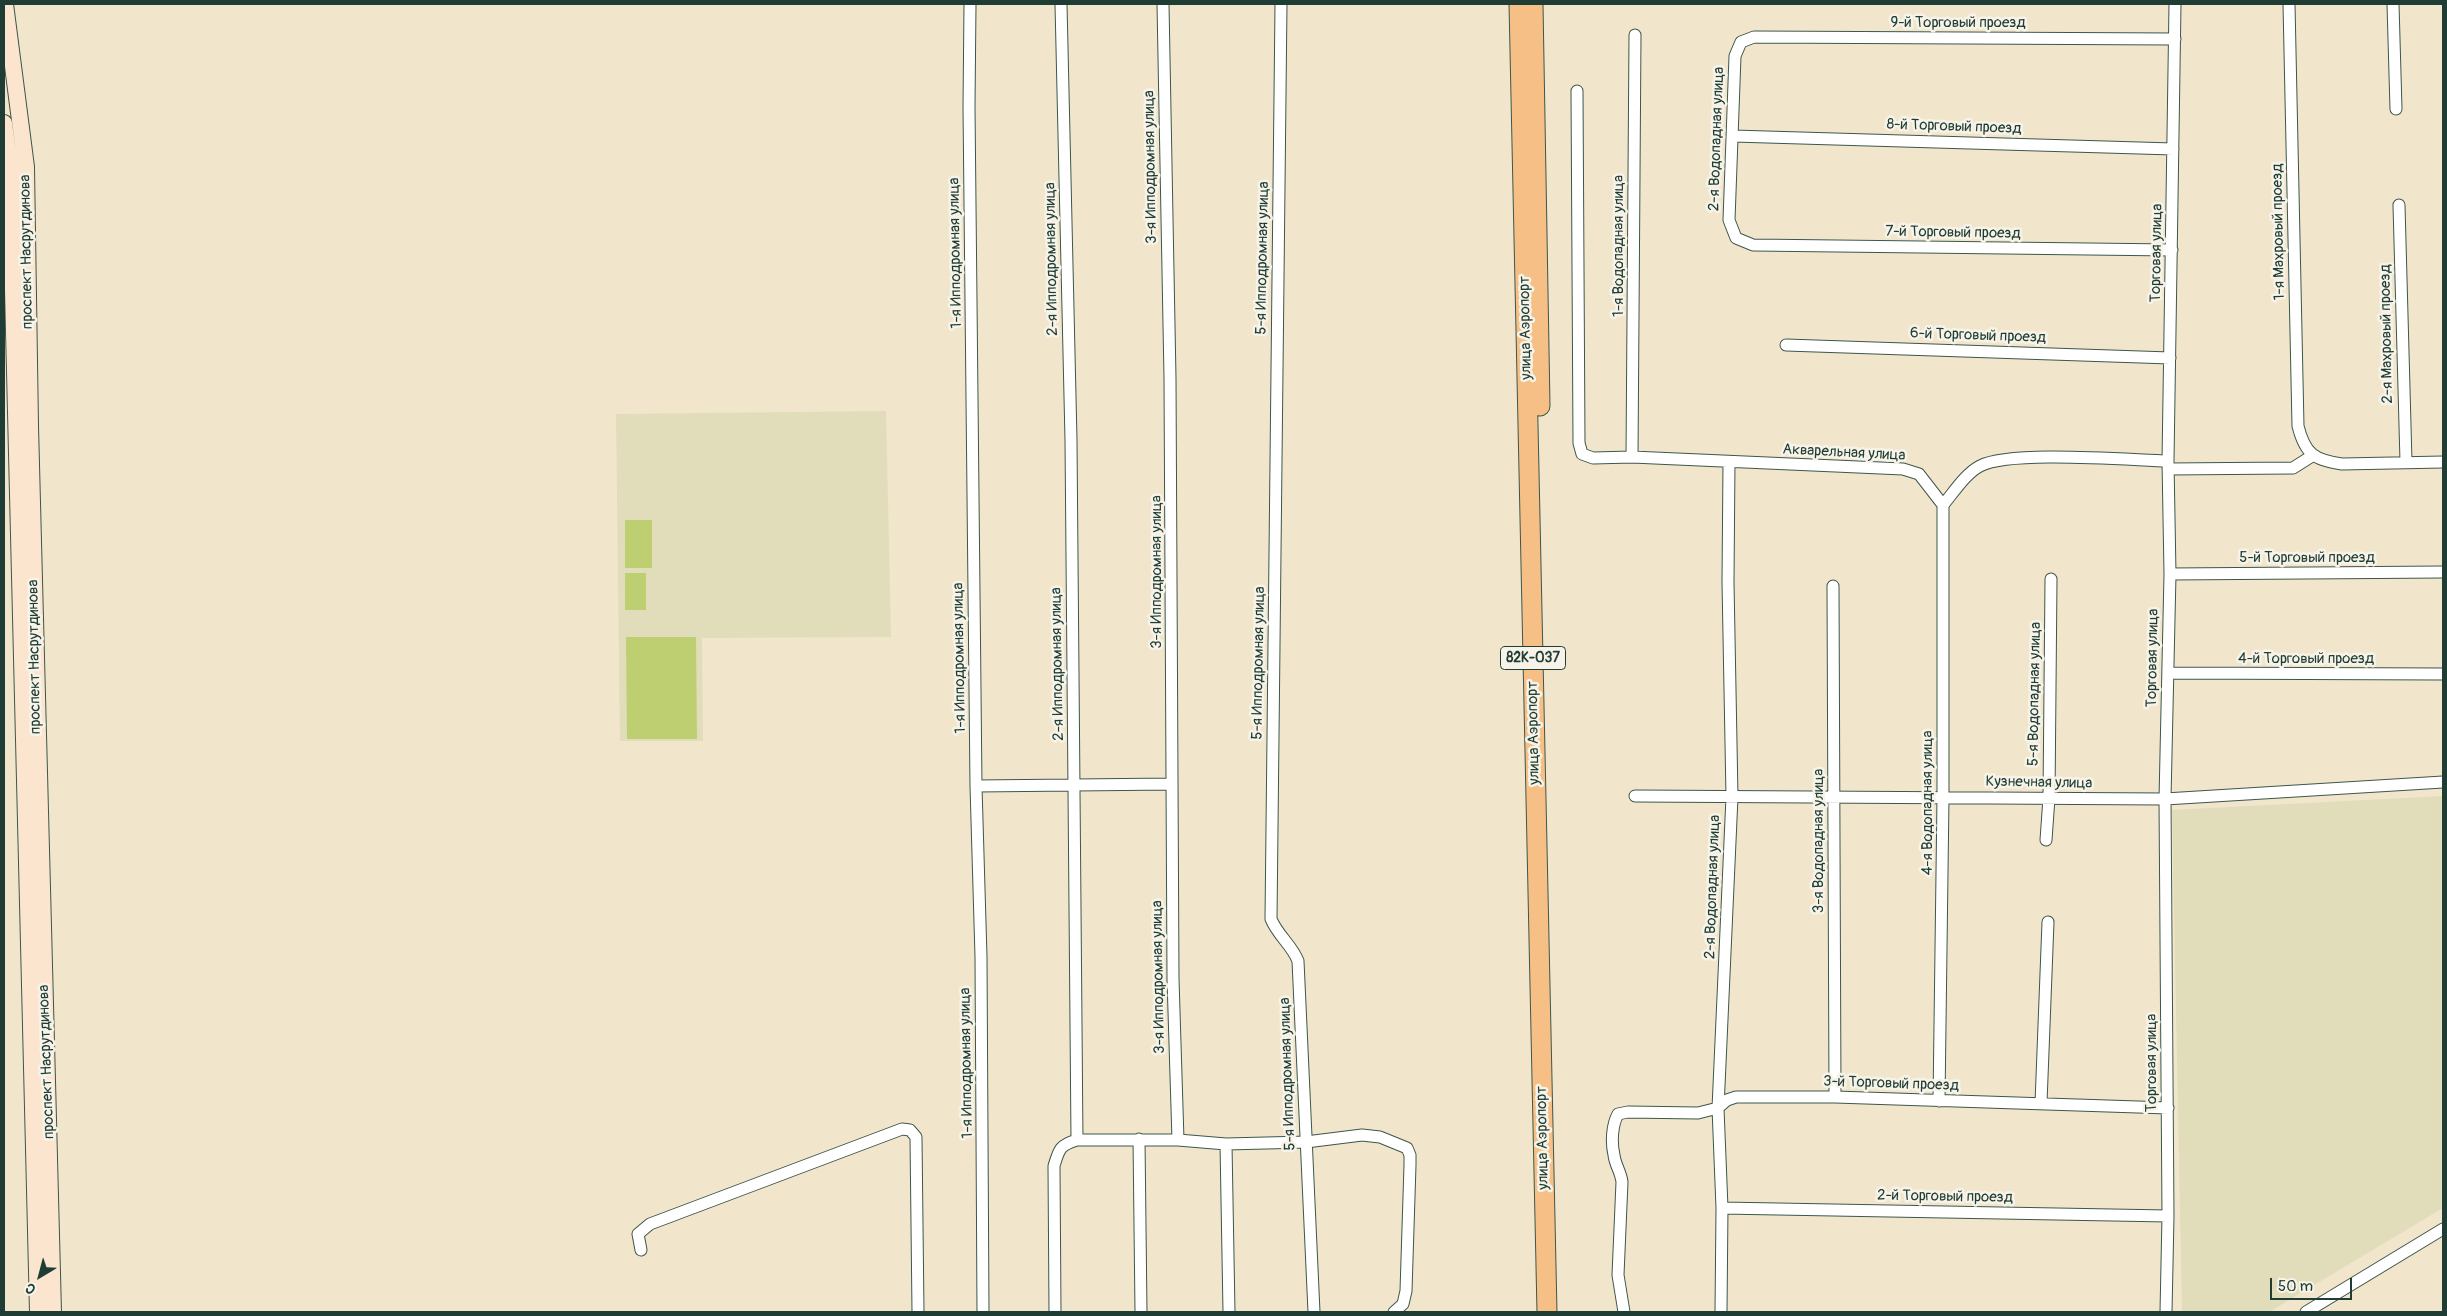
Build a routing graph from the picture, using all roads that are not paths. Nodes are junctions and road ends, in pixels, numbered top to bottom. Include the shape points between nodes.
1 (4, 4) edge
2 (970, 4) edge
3 (1061, 4) edge
4 (1163, 4) edge
5 (1281, 4) edge
6 (1518, 4) edge
7 (1533, 4) edge
8 (2175, 4) edge
9 (2289, 4) edge
10 (2393, 4) edge
11 (1635, 35) dead end
12 (2175, 39) junction
13 (1741, 42) joint
14 (1577, 91) dead end
15 (2396, 109) dead end
16 (4, 122) edge
17 (1733, 136) junction
18 (2173, 149) junction
19 (2399, 205) dead end
20 (1736, 238) joint
21 (2172, 250) junction
22 (1786, 345) dead end
23 (2170, 358) junction
24 (2312, 456) junction
25 (1632, 457) junction
26 (1729, 462) junction
27 (2406, 462) junction
28 (2443, 462) edge
29 (2168, 465) junction
30 (1943, 505) junction
31 (2443, 572) edge
32 (2170, 574) junction
33 (2052, 579) dead end
34 (1833, 586) dead end
35 (2168, 673) junction
36 (2443, 674) edge
37 (2443, 782) edge
38 (1074, 784) junction
39 (1172, 784) junction
40 (976, 786) junction
41 (1635, 796) dead end
42 (1834, 796) junction
43 (1732, 797) junction
44 (1943, 797) junction
45 (2049, 798) junction
46 (2165, 799) junction
47 (2046, 840) dead end
48 (2048, 922) dead end
49 (1835, 1097) junction
50 (1939, 1101) junction
51 (2041, 1103) junction
52 (1718, 1108) junction
53 (2168, 1108) junction
54 (1139, 1139) junction
55 (1077, 1140) junction
56 (1178, 1140) junction
57 (1306, 1142) junction
58 (1226, 1144) junction
59 (1722, 1208) junction
60 (2168, 1216) junction
61 (2443, 1229) edge
62 (641, 1250) dead end
63 (38, 1312) edge
64 (54, 1312) edge
65 (918, 1312) edge
66 (983, 1312) edge
67 (1055, 1312) edge
68 (1141, 1312) edge
69 (1229, 1312) edge
70 (1314, 1312) edge
71 (1394, 1312) edge
72 (1547, 1312) edge
73 (1559, 1312) edge
74 (1624, 1312) edge
75 (1721, 1312) edge
76 (2166, 1312) edge
77 (2306, 1312) edge

1 - 64 main road, проспект Насрутдинова via 26,167
2 - 40 street, 1-я Ипподромная улица
3 - 38 street, 2-я Ипподромная улица via 1071,440
4 - 39 street, 3-я Ипподромная улица via 1170,378
5 - 57 street, 5-я Ипподромная улица via 1271,919 1276,933 1294,950 1298,962
6 - 72 main road, улица Аэропорт / 82К-037
7 - 73 main road, улица Аэропорт
8 - 12 street, Торговая улица
9 - 24 street, 1-я Махровый проезд via 2298,426 2302,444
10 - 15 street
11 - 25 street, 1-я Водопадная улица
12 - 13 street, 9-й Торговый проезд via 1754,37
12 - 18 street, Торговая улица
13 - 17 street, 2-я Водопадная улица via 1735,56
14 - 25 street, Акварельная улица via 1579,443 1582,454 1593,458
16 - 63 main road, проспект Насрутдинова via 10,167
17 - 18 street, 8-й Торговый проезд
17 - 20 street, 2-я Водопадная улица via 1729,220
18 - 21 street, Торговая улица
19 - 27 street, 2-я Махровый проезд
20 - 21 street, 7-й Торговый проезд via 1753,245
21 - 23 street, Торговая улица
22 - 23 street, 6-й Торговый проезд
23 - 29 street, Торговая улица
24 - 27 street via 2342,464
24 - 29 street via 2293,468
25 - 26 street, Акварельная улица
26 - 30 street, Акварельная улица via 1903,469 1919,474
26 - 43 street, 2-я Водопадная улица
27 - 28 street
29 - 30 street via 2033,458 1995,461 1980,466 1966,477
29 - 32 street, Торговая улица
30 - 44 street, 4-я Водопадная улица
31 - 32 street, 5-й Торговый проезд
32 - 35 street, Торговая улица
33 - 45 street, 5-я Водопадная улица
34 - 42 street, 3-я Водопадная улица
35 - 36 street, 4-й Торговый проезд
35 - 46 street, Торговая улица
37 - 46 street, Кузнечная улица
38 - 39 street
38 - 40 street
38 - 55 street, 2-я Ипподромная улица
39 - 56 street, 3-я Ипподромная улица
40 - 66 street, 1-я Ипподромная улица
41 - 43 street, Кузнечная улица
42 - 43 street, Кузнечная улица
42 - 44 street, Кузнечная улица
42 - 49 street, 3-я Водопадная улица
43 - 52 street, 2-я Водопадная улица
44 - 45 street, Кузнечная улица
44 - 50 street, 4-я Водопадная улица
45 - 46 street, Кузнечная улица
45 - 47 street, 5-я Водопадная улица
46 - 53 street, Торговая улица
48 - 51 street
49 - 50 street, 3-й Торговый проезд
49 - 52 street, 3-й Торговый проезд via 1736,1097
50 - 51 street, 3-й Торговый проезд
51 - 53 street, 3-й Торговый проезд
52 - 59 street, 2-я Водопадная улица
52 - 74 street, 3-й Торговый проезд via 1698,1113 1628,1112 1618,1114 1613,1123 1613,1154 1622,1182 1618,1275
53 - 60 street, Торговая улица
54 - 55 street
54 - 56 street
54 - 68 street
55 - 67 street via 1065,1144 1058,1152 1054,1166
56 - 58 street
57 - 58 street
57 - 70 street, 5-я Ипподромная улица
57 - 71 street via 1362,1135 1380,1137 1407,1148 1410,1155 1406,1291 1403,1304
58 - 69 street
59 - 60 street, 2-й Торговый проезд
59 - 75 street, 2-я Водопадная улица
60 - 76 street, Торговая улица
61 - 77 street
62 - 65 street via 638,1234 650,1224 902,1129 910,1130 916,1137

